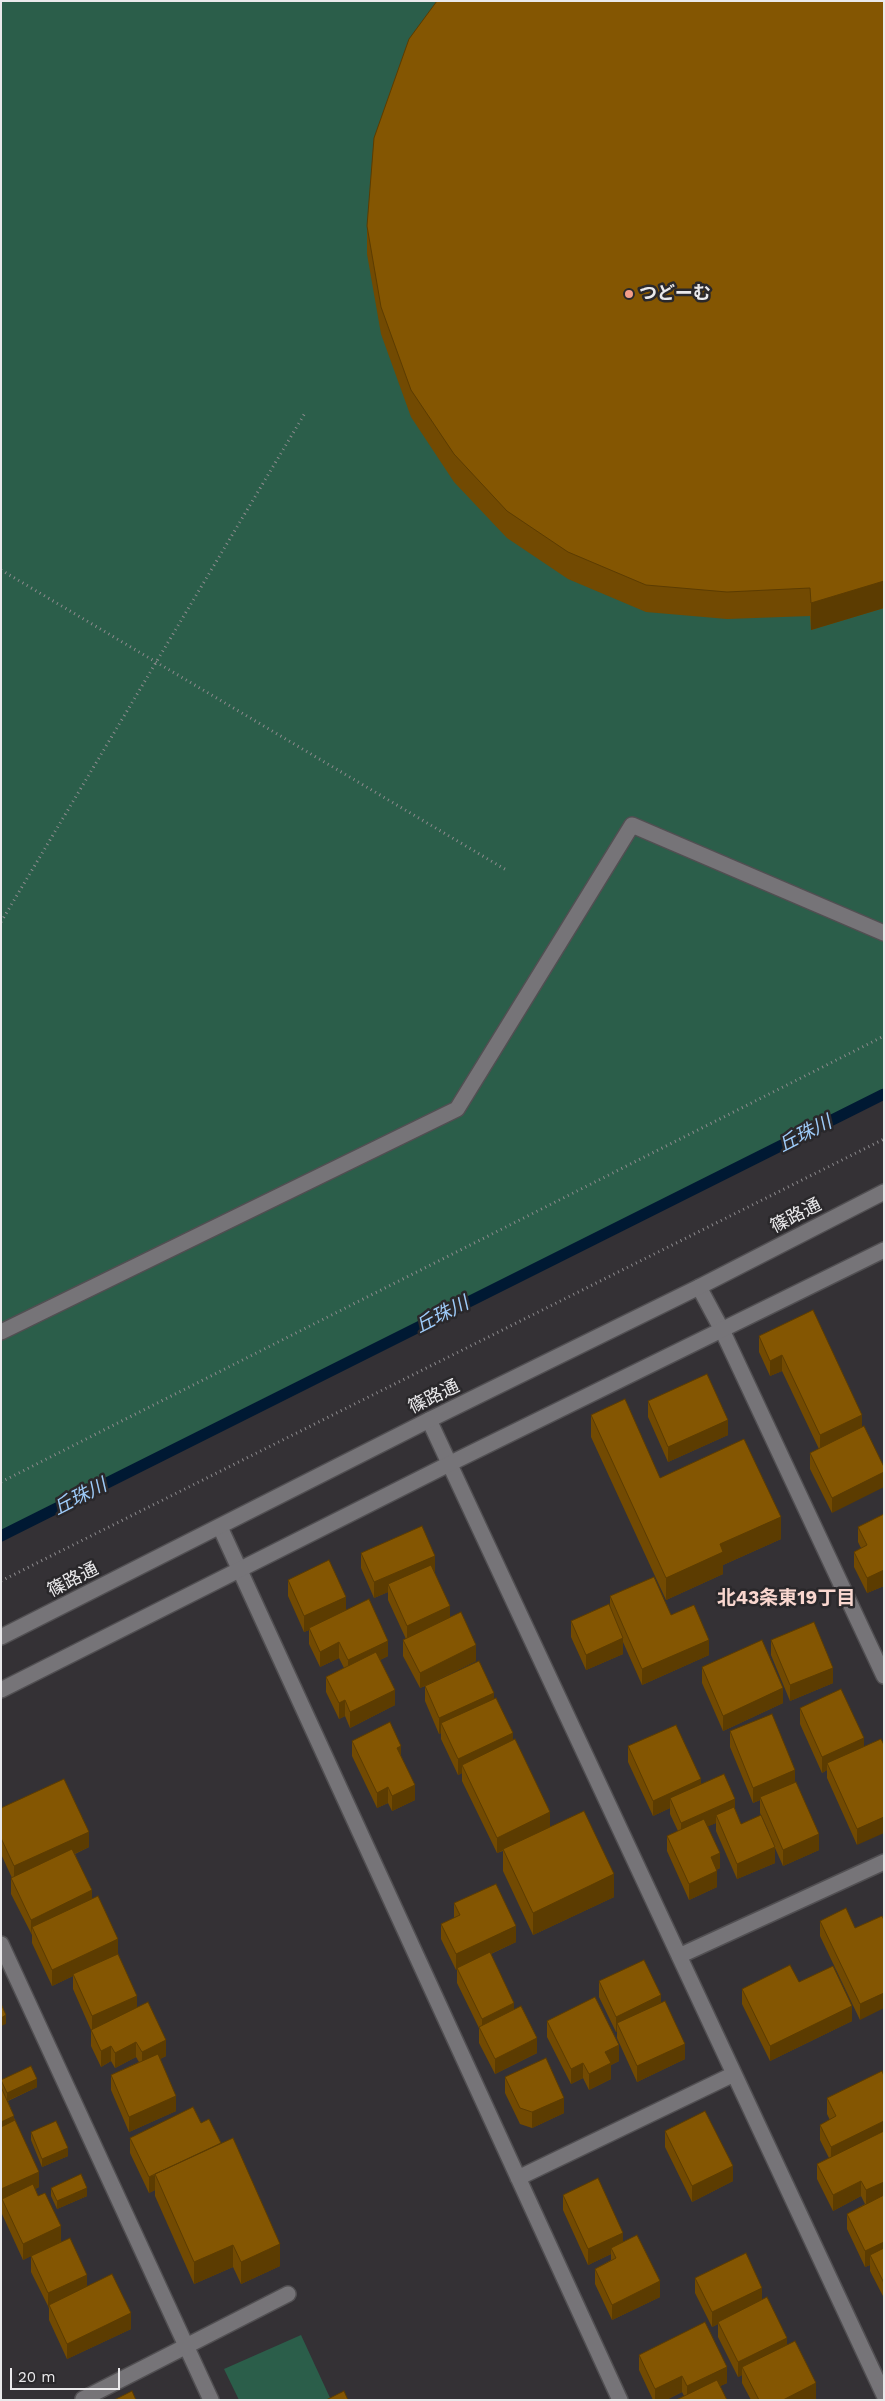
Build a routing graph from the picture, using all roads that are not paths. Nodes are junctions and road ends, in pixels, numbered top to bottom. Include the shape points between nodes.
1 (884, 933) edge
2 (884, 1192) edge
3 (884, 1250) edge
4 (699, 1287) junction
5 (722, 1330) junction
6 (1, 1332) edge
7 (429, 1420) junction
8 (449, 1464) junction
9 (220, 1527) junction
10 (241, 1570) junction
11 (1, 1637) edge
12 (884, 1676) edge
13 (1, 1690) edge
14 (884, 1862) edge
15 (1, 1944) edge
16 (679, 1956) junction
17 (734, 2074) junction
18 (518, 2178) junction
19 (288, 2294) dead end
20 (186, 2346) junction
21 (884, 2395) edge
22 (83, 2398) dead end
23 (210, 2400) edge
24 (620, 2400) edge

1 - 6 street via 632,825 457,1109
2 - 4 street, 篠路通
3 - 5 street
4 - 5 street
4 - 7 street, 篠路通
5 - 8 street
5 - 12 street
7 - 8 street
7 - 9 street, 篠路通
8 - 10 street
8 - 16 street
9 - 10 street
9 - 11 street, 篠路通
10 - 13 street
10 - 18 street
14 - 16 street
15 - 20 street
16 - 17 street
17 - 18 street
17 - 21 street
18 - 24 street
19 - 20 street
20 - 22 street
20 - 23 street

